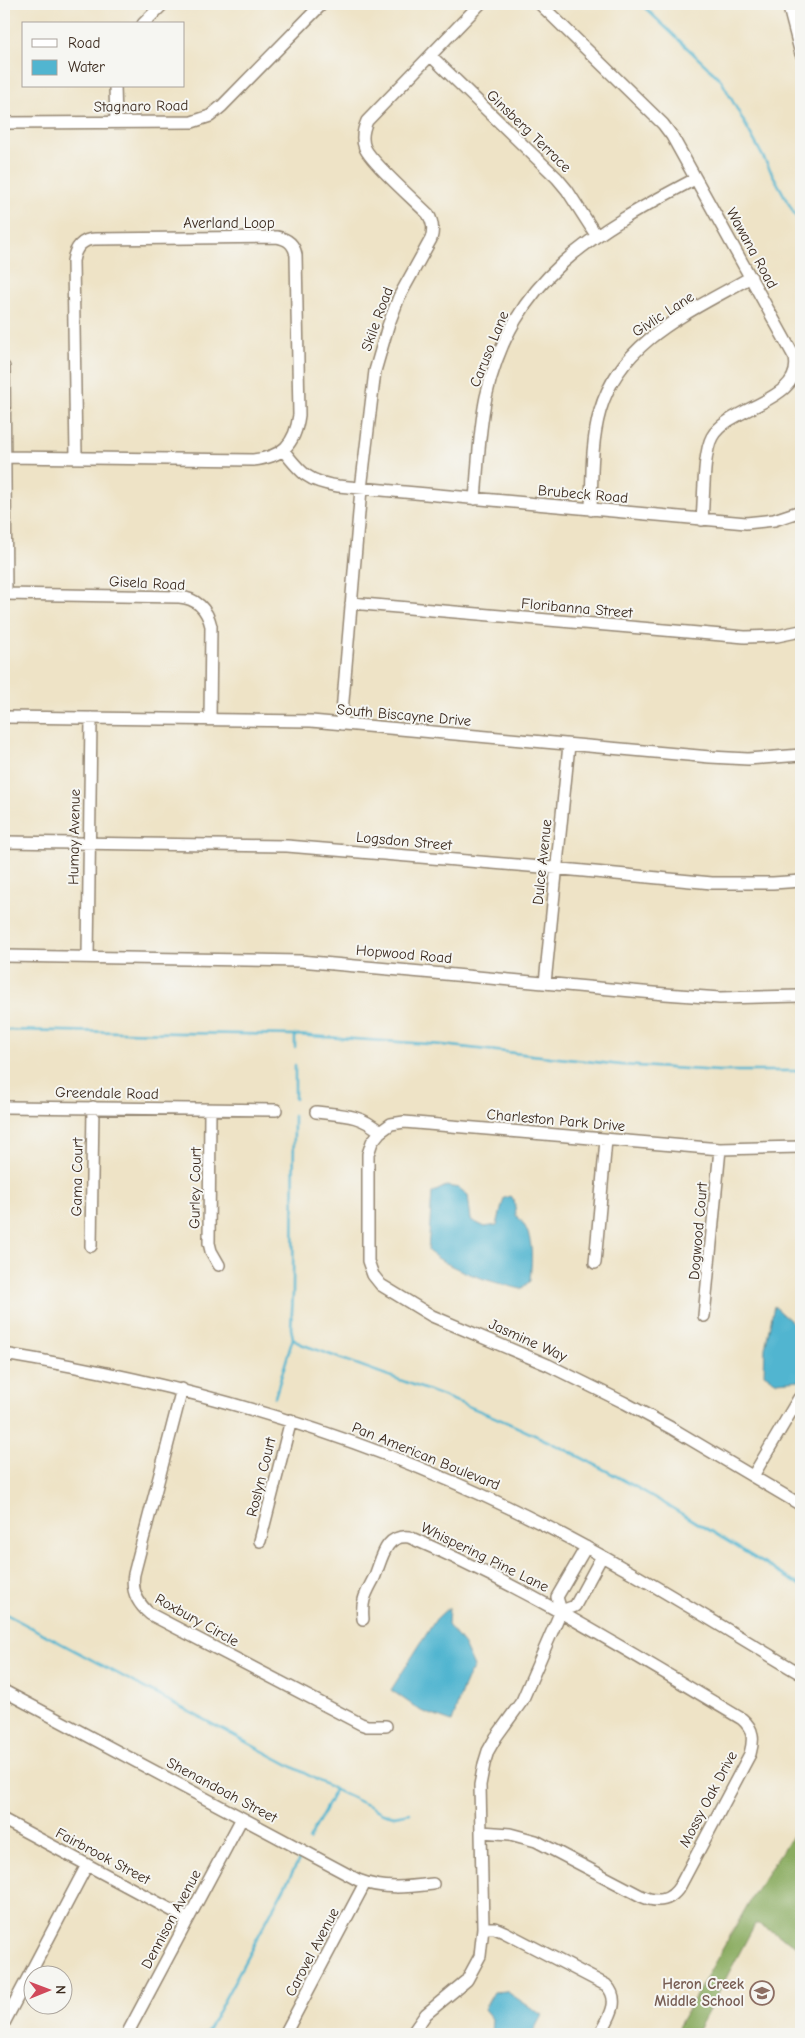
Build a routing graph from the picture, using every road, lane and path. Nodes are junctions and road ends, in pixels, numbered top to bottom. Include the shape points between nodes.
1 (163, 4) edge
2 (322, 4) edge
3 (480, 4) edge
4 (540, 4) edge
5 (788, 4) edge
6 (145, 22) edge
7 (801, 54) edge
8 (431, 56) junction
9 (115, 88) edge
10 (116, 122) junction
11 (4, 123) edge
12 (695, 179) junction
13 (596, 235) junction
14 (750, 278) junction
15 (4, 367) edge
16 (282, 450) junction
17 (5, 457) edge
18 (76, 457) junction
19 (361, 489) junction
20 (475, 499) junction
21 (591, 510) junction
22 (801, 511) edge
23 (702, 520) junction
24 (5, 594) edge
25 (351, 603) junction
26 (801, 631) edge
27 (4, 717) edge
28 (91, 718) junction
29 (210, 719) junction
30 (341, 724) junction
31 (569, 745) junction
32 (801, 755) edge
33 (4, 842) edge
34 (89, 843) junction
35 (556, 869) junction
36 (801, 881) edge
37 (4, 956) edge
38 (88, 957) junction
39 (545, 982) junction
40 (801, 996) edge
41 (4, 1107) edge
42 (93, 1107) junction
43 (210, 1110) junction
44 (276, 1110) dead end
45 (316, 1112) dead end
46 (380, 1132) junction
47 (606, 1140) junction
48 (801, 1147) edge
49 (720, 1149) junction
50 (91, 1246) dead end
51 (595, 1263) dead end
52 (219, 1265) dead end
53 (704, 1316) dead end
54 (4, 1354) edge
55 (182, 1389) junction
56 (799, 1398) dead end
57 (291, 1420) junction
58 (753, 1476) junction
59 (801, 1505) edge
60 (260, 1542) dead end
61 (586, 1547) junction
62 (602, 1556) junction
63 (561, 1611) junction
64 (363, 1619) dead end
65 (801, 1674) edge
66 (4, 1691) edge
67 (386, 1726) dead end
68 (242, 1818) junction
69 (4, 1820) edge
70 (481, 1832) junction
71 (87, 1865) junction
72 (365, 1883) junction
73 (433, 1884) dead end
74 (188, 1919) junction
75 (484, 1928) junction
76 (4, 2023) edge
77 (127, 2034) edge
78 (285, 2034) edge
79 (412, 2034) edge
80 (600, 2034) edge

1 - 6 street
2 - 10 street, Stagnaro Road via 210,116 192,122
3 - 8 street, Skile Road
4 - 12 street, Wawana Road via 654,113 672,136
5 - 7 street
8 - 13 street, Ginsberg Terrace via 557,178
8 - 19 street, Skile Road via 368,121 363,136 369,155 428,214 433,232 399,297 379,352 371,391
9 - 10 street
10 - 11 street, Stagnaro Road
12 - 13 street, Caruso Lane
12 - 14 street, Wawana Road
13 - 20 street, Caruso Lane via 547,276 509,332 485,400
14 - 21 street, Givlic Lane via 666,326 646,340 620,368 604,397 597,421
14 - 23 street, Wawana Road via 793,352 796,371 785,388 722,425 713,435 707,451
15 - 17 street
16 - 18 street via 271,457 252,460
16 - 18 street, Averland Loop via 295,433 298,415 296,255 292,244 277,238 95,238 82,243 73,261
16 - 19 street, Brubeck Road via 308,478
17 - 18 street
17 - 24 street
19 - 20 street, Brubeck Road
19 - 25 street, Skile Road
20 - 21 street, Brubeck Road
21 - 23 street, Brubeck Road
22 - 23 street, Brubeck Road via 760,523
24 - 29 street, Gisela Road via 179,597 195,601 206,612 211,626
25 - 26 street, Floribanna Street via 745,637
25 - 30 street, Skile Road
27 - 28 street, South Biscayne Drive
28 - 29 street, South Biscayne Drive
28 - 34 street, Humay Avenue
29 - 30 street, South Biscayne Drive
30 - 31 street, South Biscayne Drive
31 - 32 street, South Biscayne Drive via 732,758
31 - 35 street, Dulce Avenue
33 - 34 street, Logsdon Street
34 - 35 street, Logsdon Street via 287,846
34 - 38 street, Humay Avenue
35 - 36 street, Logsdon Street via 712,884
35 - 39 street, Dulce Avenue
37 - 38 street, Hopwood Road
38 - 39 street, Hopwood Road via 300,961
39 - 40 street, Hopwood Road via 720,998
41 - 42 street, Greendale Road
42 - 43 street, Greendale Road
42 - 50 street, Gama Court
43 - 44 street
43 - 52 street, Gurley Court via 209,1239
45 - 46 street via 361,1118
46 - 47 street, Charleston Park Drive via 392,1124 404,1122
46 - 58 street, Jasmine Way via 372,1142 368,1160 368,1261 378,1282 432,1316 548,1365 625,1403
47 - 49 street, Charleston Park Drive
47 - 51 street
48 - 49 street, Charleston Park Drive
49 - 53 street, Dogwood Court
54 - 55 street, Pan American Boulevard
55 - 57 street, Pan American Boulevard
55 - 67 street, Roxbury Circle via 134,1574 139,1603 150,1614 361,1724
56 - 58 street
57 - 60 street, Roslyn Court
57 - 61 street, Pan American Boulevard via 434,1473
58 - 59 street, Jasmine Way
61 - 62 street, Pan American Boulevard
61 - 63 street via 558,1597
62 - 63 street via 575,1606
62 - 65 street, Pan American Boulevard
63 - 64 street, Whispering Pine Lane via 404,1536 394,1539 382,1554 363,1601
63 - 70 street via 522,1701 488,1752 480,1785
63 - 70 street, Mossy Oak Drive via 742,1719 752,1733 750,1754 680,1886 664,1900 640,1896 536,1841 510,1834
66 - 68 street, Shenandoah Street
68 - 72 street, Shenandoah Street
68 - 74 street, Dennison Avenue
69 - 71 street, Fairbrook Street
70 - 75 street
71 - 74 street, Fairbrook Street
71 - 76 street
72 - 73 street, Shenandoah Street via 396,1888
72 - 78 street, Carovel Avenue
74 - 77 street, Dennison Avenue
75 - 79 street via 480,1956 467,1980 426,2014
75 - 80 street via 504,1932 606,1985 613,1997 613,2006

